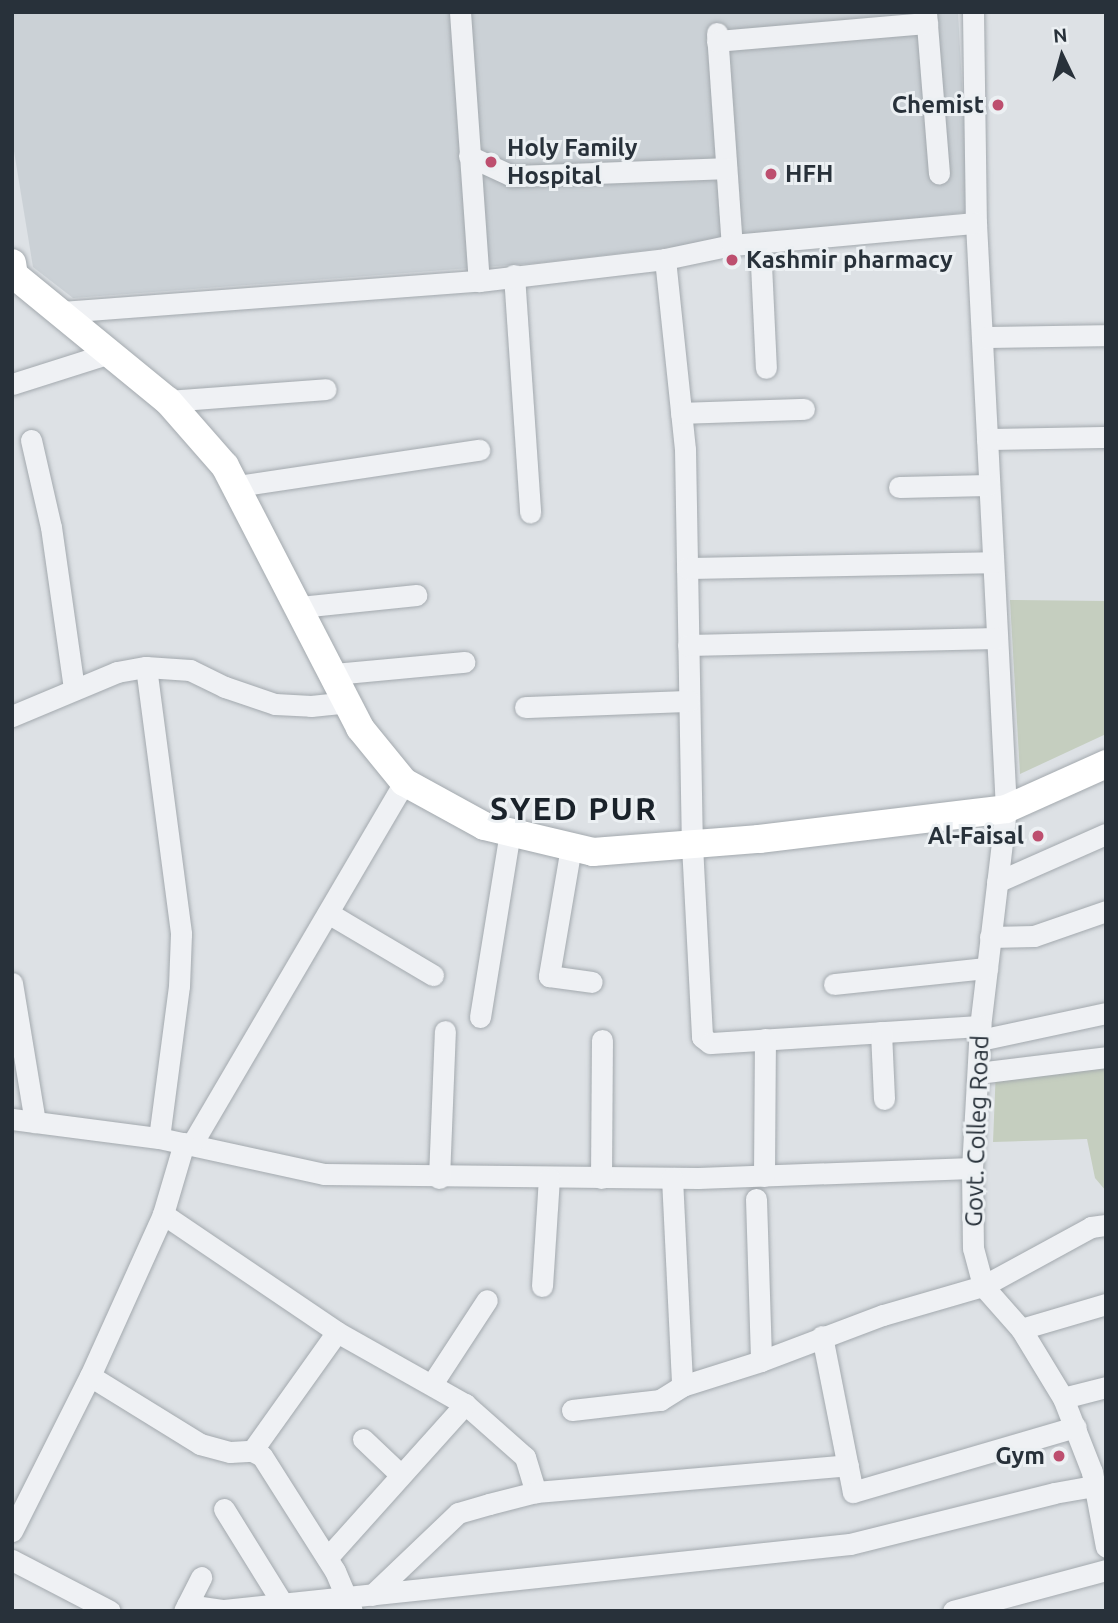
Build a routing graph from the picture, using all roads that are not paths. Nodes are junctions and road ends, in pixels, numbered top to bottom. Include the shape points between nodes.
1 (460, 12) edge
2 (973, 12) edge
3 (926, 18) edge
4 (469, 156) junction
5 (726, 168) junction
6 (939, 173) dead end
7 (976, 223) junction
8 (760, 243) junction
9 (732, 245) junction
10 (665, 259) junction
11 (13, 271) edge
12 (514, 275) junction
13 (479, 281) junction
14 (62, 312) junction
15 (1106, 335) edge
16 (982, 337) junction
17 (110, 353) junction
18 (766, 368) dead end
19 (12, 384) edge
20 (326, 389) dead end
21 (168, 401) junction
22 (804, 408) dead end
23 (681, 413) junction
24 (1106, 437) edge
25 (31, 439) dead end
26 (987, 439) junction
27 (479, 450) dead end
28 (989, 485) junction
29 (237, 486) junction
30 (899, 487) dead end
31 (530, 512) dead end
32 (993, 562) junction
33 (687, 568) junction
34 (416, 595) dead end
35 (300, 607) junction
36 (997, 638) junction
37 (688, 645) junction
38 (464, 662) dead end
39 (146, 667) junction
40 (334, 674) junction
41 (75, 689) junction
42 (690, 701) junction
43 (347, 702) junction
44 (524, 707) dead end
45 (12, 716) edge
46 (1106, 764) edge
47 (404, 782) junction
48 (1006, 809) junction
49 (510, 832) junction
50 (1106, 834) edge
51 (692, 845) junction
52 (572, 847) junction
53 (997, 882) junction
54 (1106, 911) edge
55 (328, 913) junction
56 (990, 937) junction
57 (987, 968) junction
58 (433, 975) dead end
59 (592, 982) dead end
60 (12, 983) edge
61 (834, 984) dead end
62 (1106, 1013) edge
63 (480, 1017) dead end
64 (445, 1031) dead end
65 (881, 1032) junction
66 (980, 1033) junction
67 (765, 1039) junction
68 (602, 1040) dead end
69 (1106, 1057) edge
70 (978, 1073) junction
71 (884, 1099) dead end
72 (12, 1119) edge
73 (35, 1122) junction
74 (159, 1138) junction
75 (188, 1143) junction
76 (972, 1168) junction
77 (764, 1176) junction
78 (439, 1178) junction
79 (549, 1178) junction
80 (601, 1178) junction
81 (672, 1178) junction
82 (756, 1199) dead end
83 (163, 1214) junction
84 (1106, 1224) edge
85 (542, 1286) dead end
86 (983, 1286) junction
87 (487, 1300) dead end
88 (1106, 1304) edge
89 (1021, 1329) junction
90 (337, 1332) junction
91 (822, 1336) junction
92 (761, 1361) junction
93 (90, 1376) junction
94 (432, 1384) junction
95 (682, 1386) junction
96 (1106, 1387) edge
97 (1063, 1398) junction
98 (465, 1404) junction
99 (572, 1410) dead end
100 (1076, 1427) junction
101 (363, 1439) dead end
102 (252, 1451) junction
103 (848, 1465) junction
104 (401, 1475) junction
105 (1097, 1475) edge
106 (536, 1492) junction
107 (224, 1508) dead end
108 (12, 1531) edge
109 (1106, 1547) edge
110 (327, 1558) junction
111 (12, 1560) edge
112 (1106, 1570) edge
113 (201, 1577) dead end
114 (372, 1595) junction
115 (349, 1604) edge
116 (283, 1605) junction
117 (186, 1608) edge
118 (110, 1611) edge
119 (953, 1611) edge

1 - 4 street
2 - 7 street, Govt. Colleg Road
3 - 5 street via 717,37
3 - 6 street
4 - 5 street via 512,176
4 - 13 street
5 - 9 street
7 - 8 street
7 - 16 street, Govt. Colleg Road
8 - 9 street
8 - 18 street
9 - 10 street
10 - 12 street
10 - 23 street
11 - 14 main road
12 - 13 street
12 - 31 street
13 - 14 street
14 - 17 main road
15 - 16 street
16 - 26 street, Govt. Colleg Road
17 - 19 street
17 - 21 main road
20 - 21 street
21 - 29 main road
22 - 23 street
23 - 33 street
24 - 26 street
25 - 41 street via 51,527
26 - 28 street, Govt. Colleg Road
27 - 29 street
28 - 30 street
28 - 32 street, Govt. Colleg Road
29 - 35 main road
32 - 33 street
32 - 36 street, Govt. Colleg Road
33 - 37 street
34 - 35 street
35 - 40 main road
36 - 37 street
36 - 48 street, Govt. Colleg Road
37 - 42 street
38 - 40 street
39 - 41 street via 117,672
39 - 43 street via 190,670 275,704
39 - 74 street via 181,934 180,986
40 - 43 main road
41 - 45 street
42 - 44 street
42 - 51 street
43 - 47 main road via 360,728
46 - 48 main road
47 - 49 main road via 484,826
47 - 55 street
48 - 51 main road
48 - 53 street, Govt. Colleg Road
49 - 52 main road
49 - 63 street
50 - 53 street
51 - 52 main road via 593,852
51 - 67 street via 702,1037 710,1042
52 - 59 street via 549,976
53 - 56 street, Govt. Colleg Road
54 - 56 street via 1034,936
55 - 58 street
55 - 75 street
56 - 57 street, Govt. Colleg Road
57 - 61 street
57 - 66 street, Govt. Colleg Road
60 - 73 street
62 - 66 street
64 - 78 street
65 - 66 street
65 - 67 street
65 - 71 street
66 - 70 street, Govt. Colleg Road
67 - 77 street
68 - 80 street
69 - 70 street
70 - 76 street, Govt. Colleg Road
72 - 73 street
73 - 74 street
74 - 75 street
75 - 78 street via 324,1174
75 - 83 street
76 - 77 street
76 - 86 street, Govt. Colleg Road via 973,1248
77 - 81 street
78 - 79 street
79 - 80 street
79 - 85 street
80 - 81 street
81 - 95 street
82 - 92 street
83 - 90 street
83 - 93 street
84 - 86 street via 1091,1227
86 - 89 street, Govt. Colleg Road
86 - 91 street
87 - 94 street
88 - 89 street
89 - 97 street, Govt. Colleg Road
90 - 94 street
90 - 102 street
91 - 92 street
91 - 103 street
92 - 95 street
93 - 102 street via 200,1444 230,1452
93 - 108 street
94 - 98 street
95 - 99 street via 660,1400
96 - 97 street
97 - 100 street, Govt. Colleg Road
98 - 104 street
98 - 106 street via 525,1457
100 - 103 street via 853,1492
100 - 105 street, Govt. Colleg Road
101 - 104 street
102 - 110 street via 262,1456
103 - 106 street
104 - 110 street
105 - 109 street, Govt. Colleg Road
105 - 114 street via 1054,1493 850,1544
106 - 114 street via 458,1513
107 - 116 street
110 - 115 street
111 - 118 street
112 - 119 street
113 - 117 street
114 - 115 street
115 - 116 street
116 - 117 street

